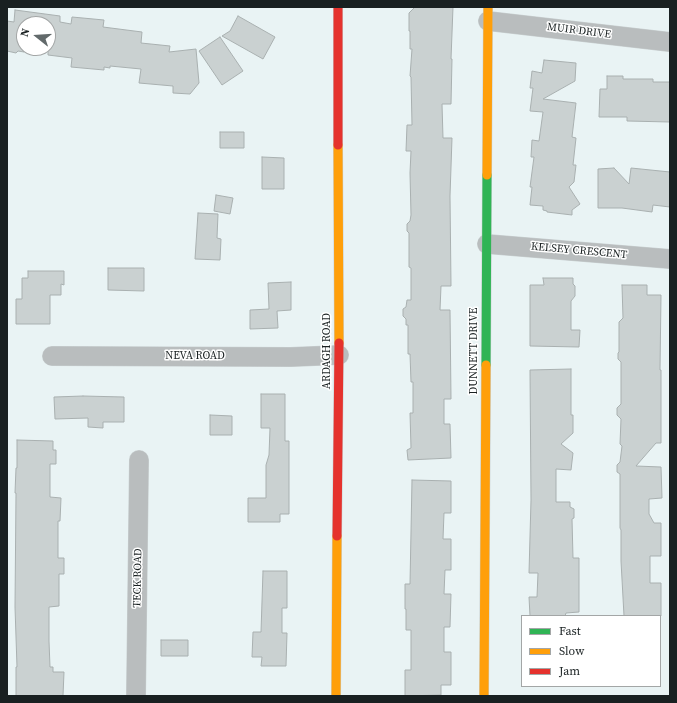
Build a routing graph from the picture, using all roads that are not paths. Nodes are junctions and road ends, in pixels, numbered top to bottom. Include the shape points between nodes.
1 (338, 7) edge
2 (488, 14) edge
3 (670, 42) edge
4 (487, 244) junction
5 (670, 259) edge
6 (339, 355) junction
7 (52, 356) dead end
8 (139, 460) dead end
9 (136, 696) edge
10 (336, 696) edge
11 (484, 696) edge

1 - 6 street, ARDAGH ROAD
2 - 3 street, MUIR DRIVE
2 - 4 street, DUNNETT DRIVE
4 - 5 street, KELSEY CRESCENT
4 - 11 street, DUNNETT DRIVE
6 - 7 street, NEVA ROAD
6 - 10 street, ARDAGH ROAD
8 - 9 street, TECK ROAD

